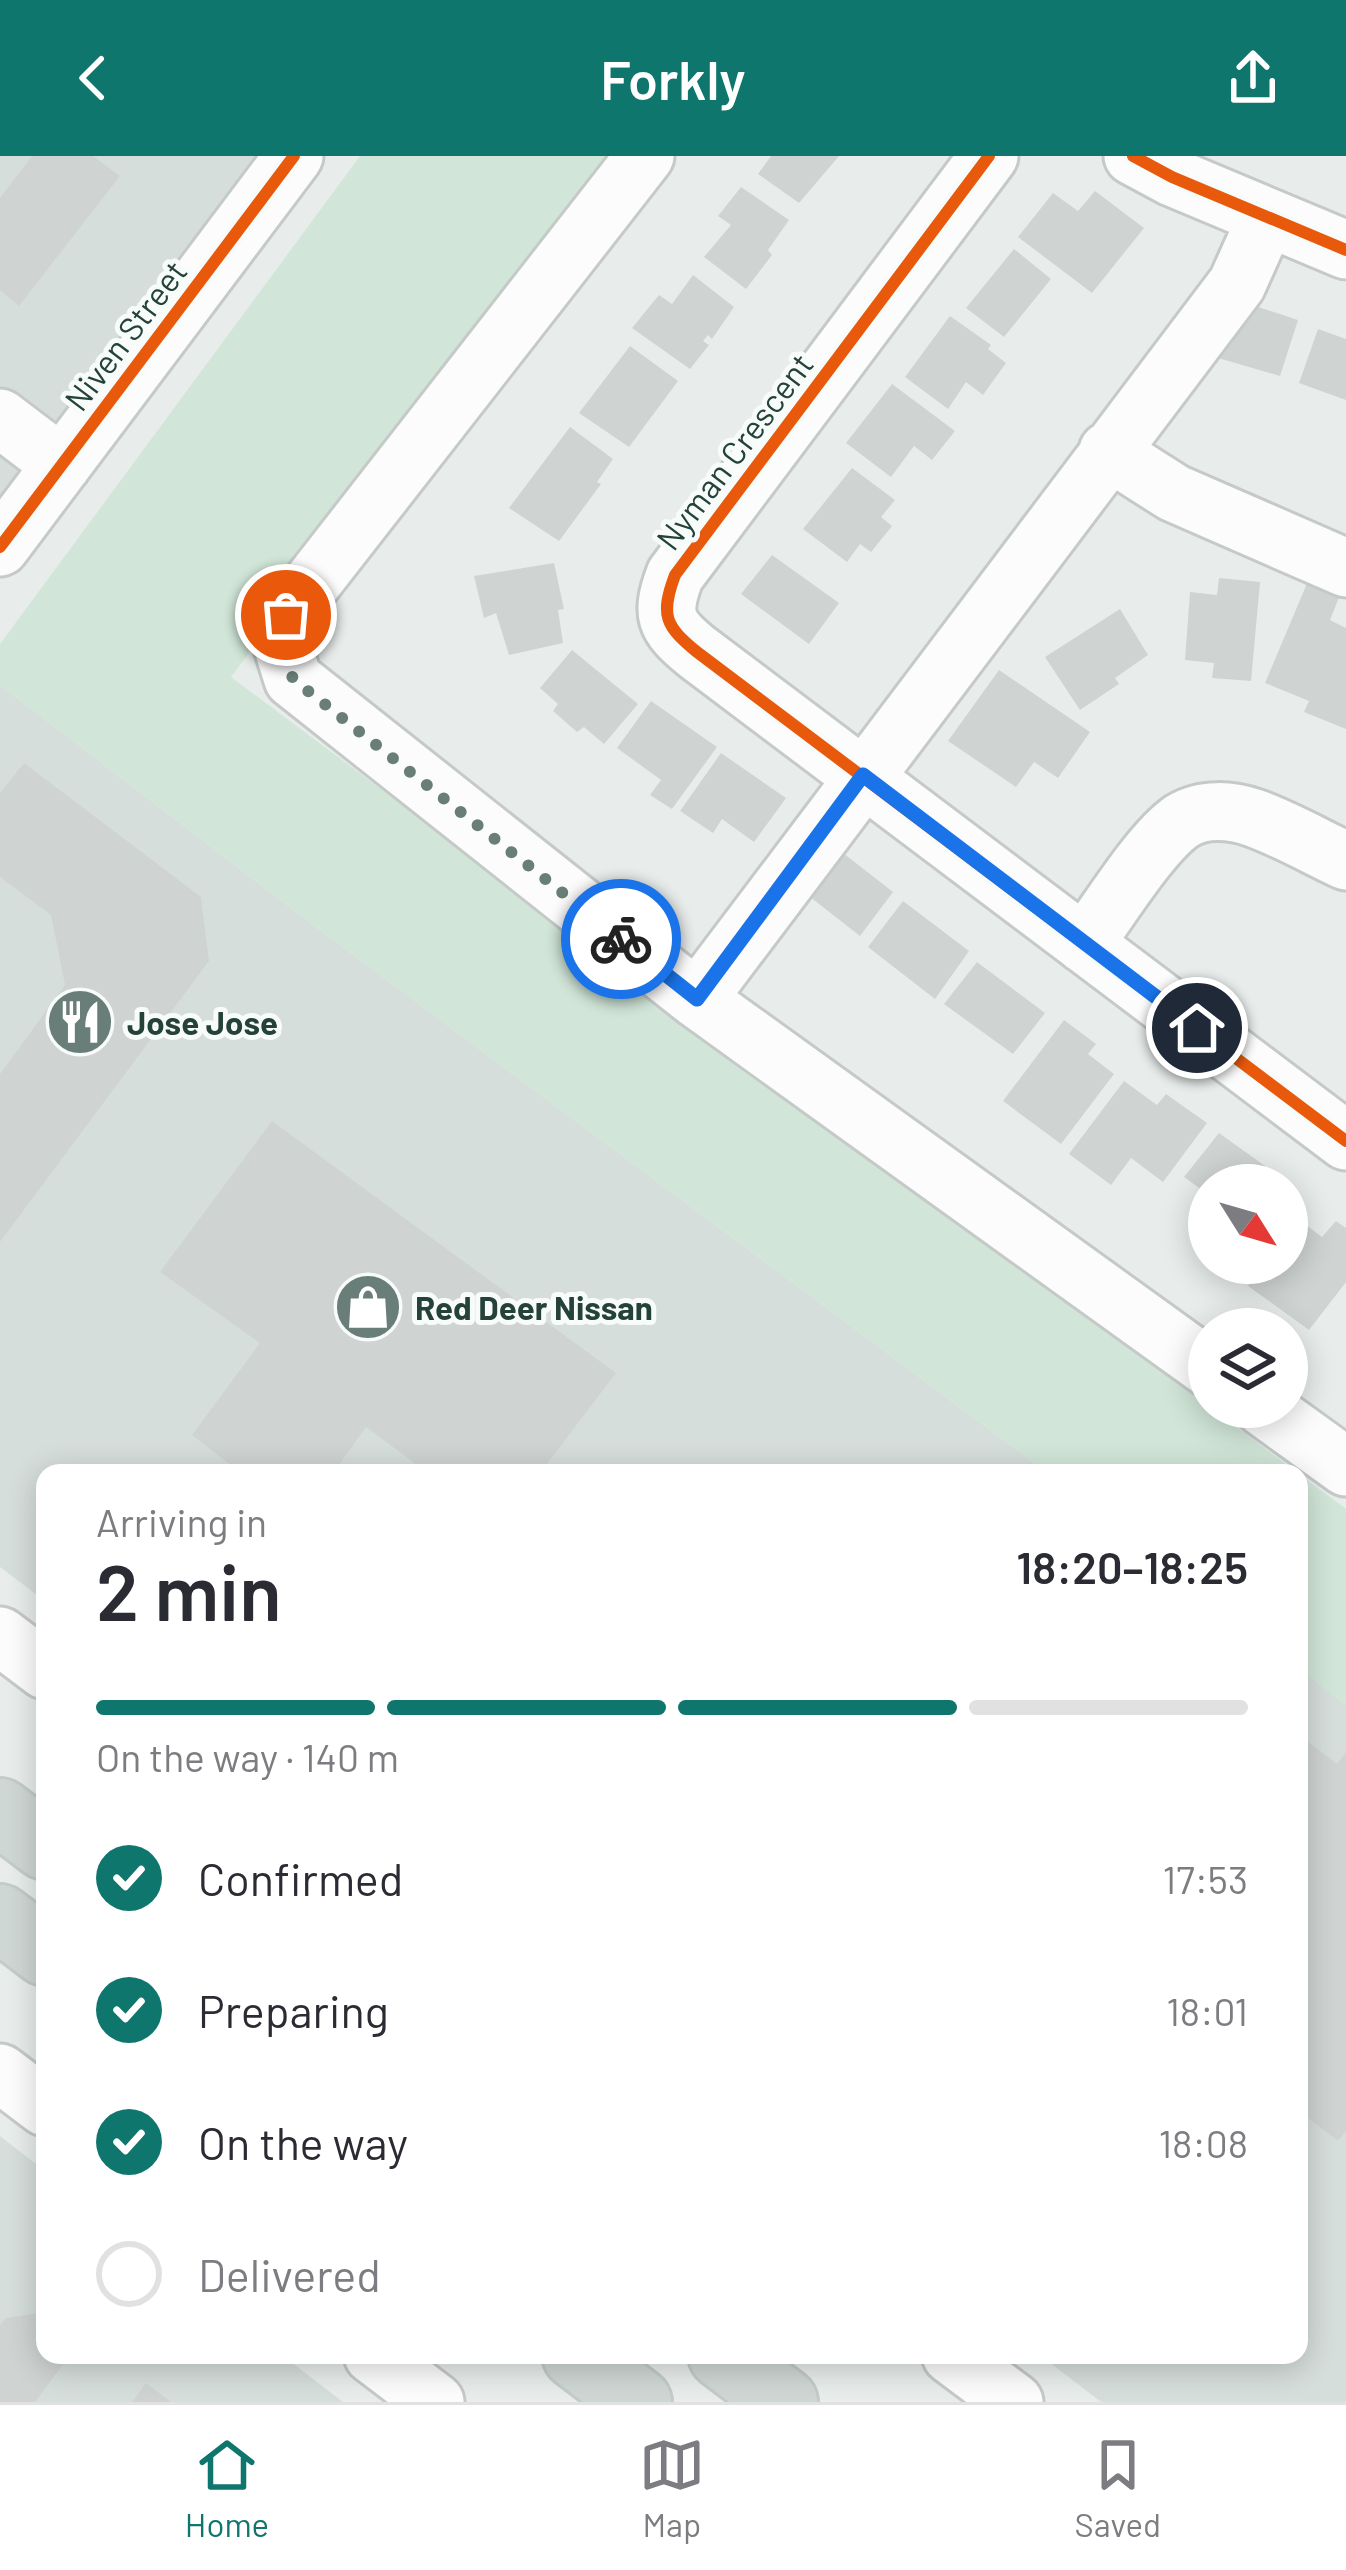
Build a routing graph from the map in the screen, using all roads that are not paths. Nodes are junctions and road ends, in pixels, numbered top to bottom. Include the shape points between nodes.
1 (294, 156) edge
2 (645, 156) edge
3 (989, 156) edge
4 (1133, 156) edge
5 (1267, 217) junction
6 (1346, 250) edge
7 (0, 418) edge
8 (1108, 451) junction
9 (62, 465) junction
10 (0, 547) edge
11 (1346, 568) edge
12 (863, 775) junction
13 (1346, 861) edge
14 (1084, 944) junction
15 (697, 999) junction
16 (1346, 1141) edge
17 (1188, 1353) edge
18 (1292, 1428) edge
19 (1346, 1467) edge
20 (0, 1636) edge
21 (36, 1663) edge
22 (0, 1812) edge
23 (36, 1839) edge
24 (0, 1918) edge
25 (36, 1945) edge
26 (0, 2073) edge
27 (36, 2100) edge
28 (385, 2364) edge
29 (588, 2364) edge
30 (734, 2364) edge
31 (963, 2364) edge
32 (435, 2402) edge
33 (638, 2402) edge
34 (784, 2402) edge
35 (1014, 2402) edge

1 - 9 street, Niven Street
2 - 15 street via 286,615 280,641 293,679
3 - 12 street, Nyman Crescent via 675,575 665,608 679,637
4 - 5 street
5 - 6 street
5 - 8 street via 1237,284
7 - 9 street
8 - 11 street via 1174,493
8 - 12 street
9 - 10 street, Niven Street
12 - 14 street, Nyman Crescent
12 - 15 street
13 - 14 street via 1253,818 1201,813 1163,838
14 - 16 street, Nyman Crescent
15 - 17 street
18 - 19 street
20 - 21 street
22 - 23 main road
24 - 25 main road
26 - 27 street
28 - 32 street
29 - 33 main road
30 - 34 main road
31 - 35 street

